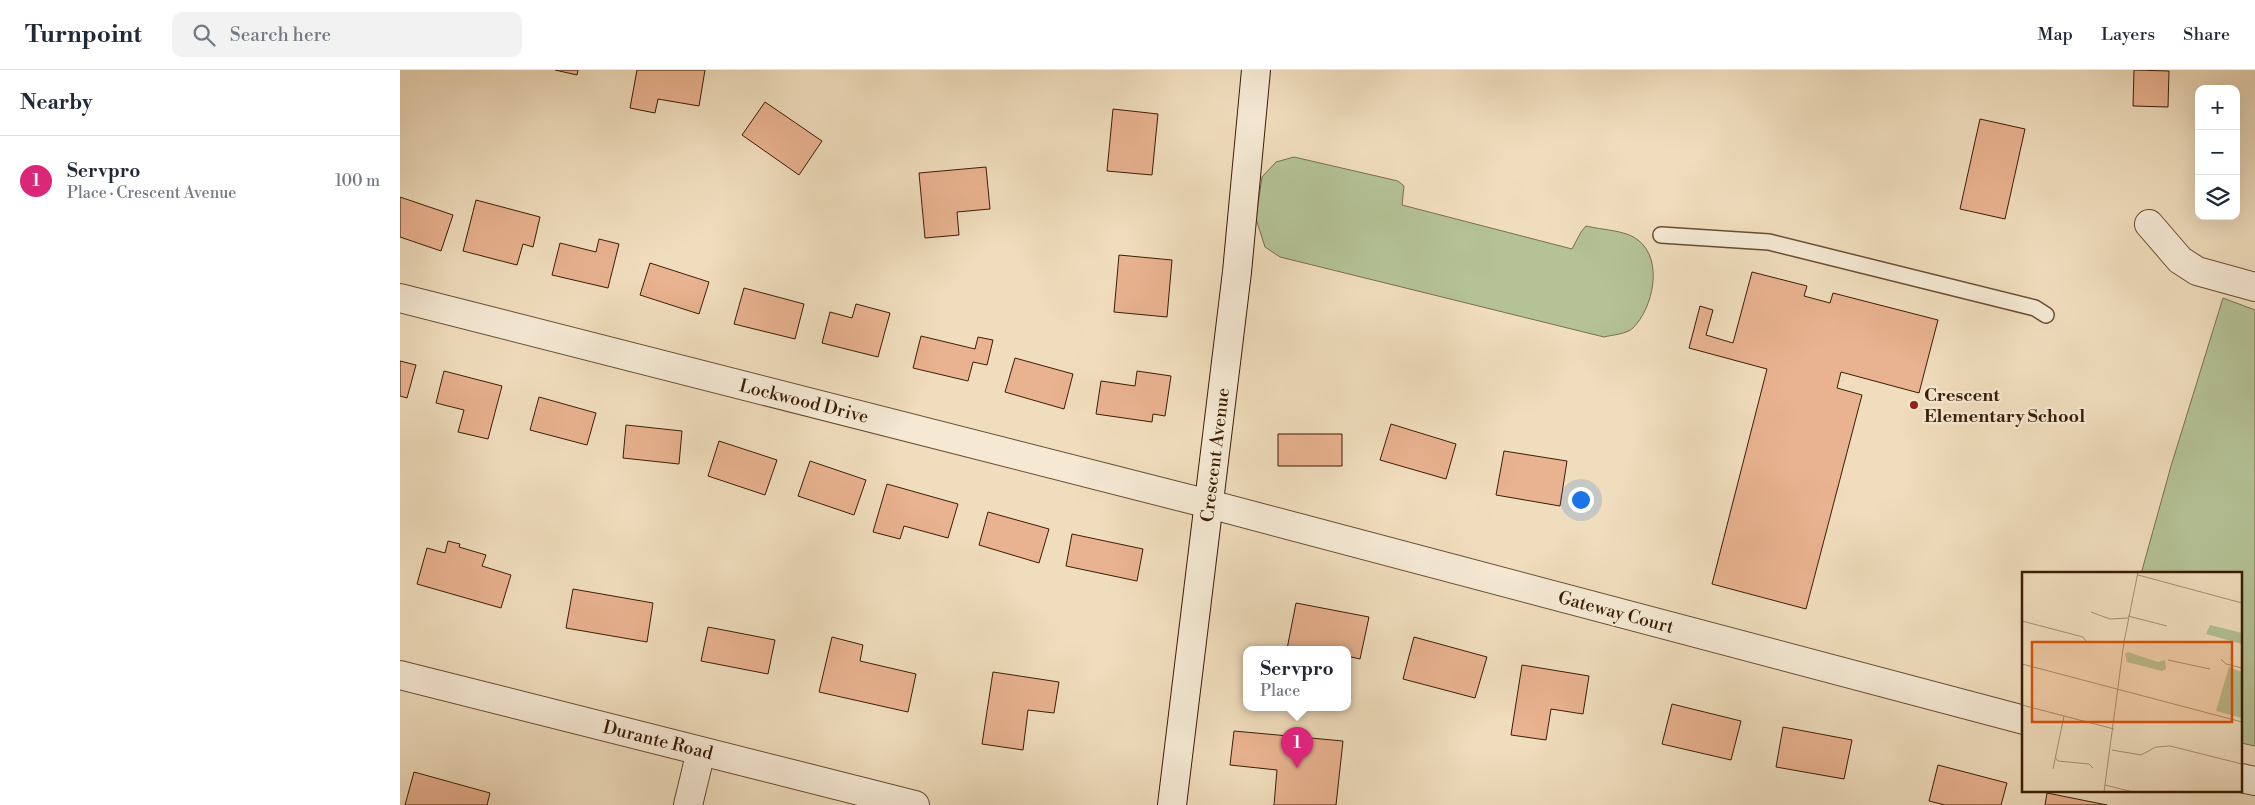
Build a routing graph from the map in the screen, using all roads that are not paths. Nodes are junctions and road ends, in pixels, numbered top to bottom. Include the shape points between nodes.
1 (1256, 70) edge
2 (2149, 224) dead end
3 (1661, 235) dead end
4 (2255, 287) edge
5 (400, 298) edge
6 (2046, 315) dead end
7 (1209, 504) junction
8 (400, 675) edge
9 (2022, 719) edge
10 (701, 751) junction
11 (2242, 778) edge
12 (2255, 781) edge
13 (688, 805) edge
14 (915, 805) edge
15 (1172, 805) edge

1 - 7 street, Crescent Avenue via 1237,272
2 - 4 street via 2180,260 2197,271
3 - 6 lane via 1769,242 2035,308
5 - 7 street, Lockwood Drive
7 - 9 street, Gateway Court
7 - 15 street, Crescent Avenue
8 - 10 street, Durante Road
10 - 13 street
10 - 14 street, Durante Road
11 - 12 street

